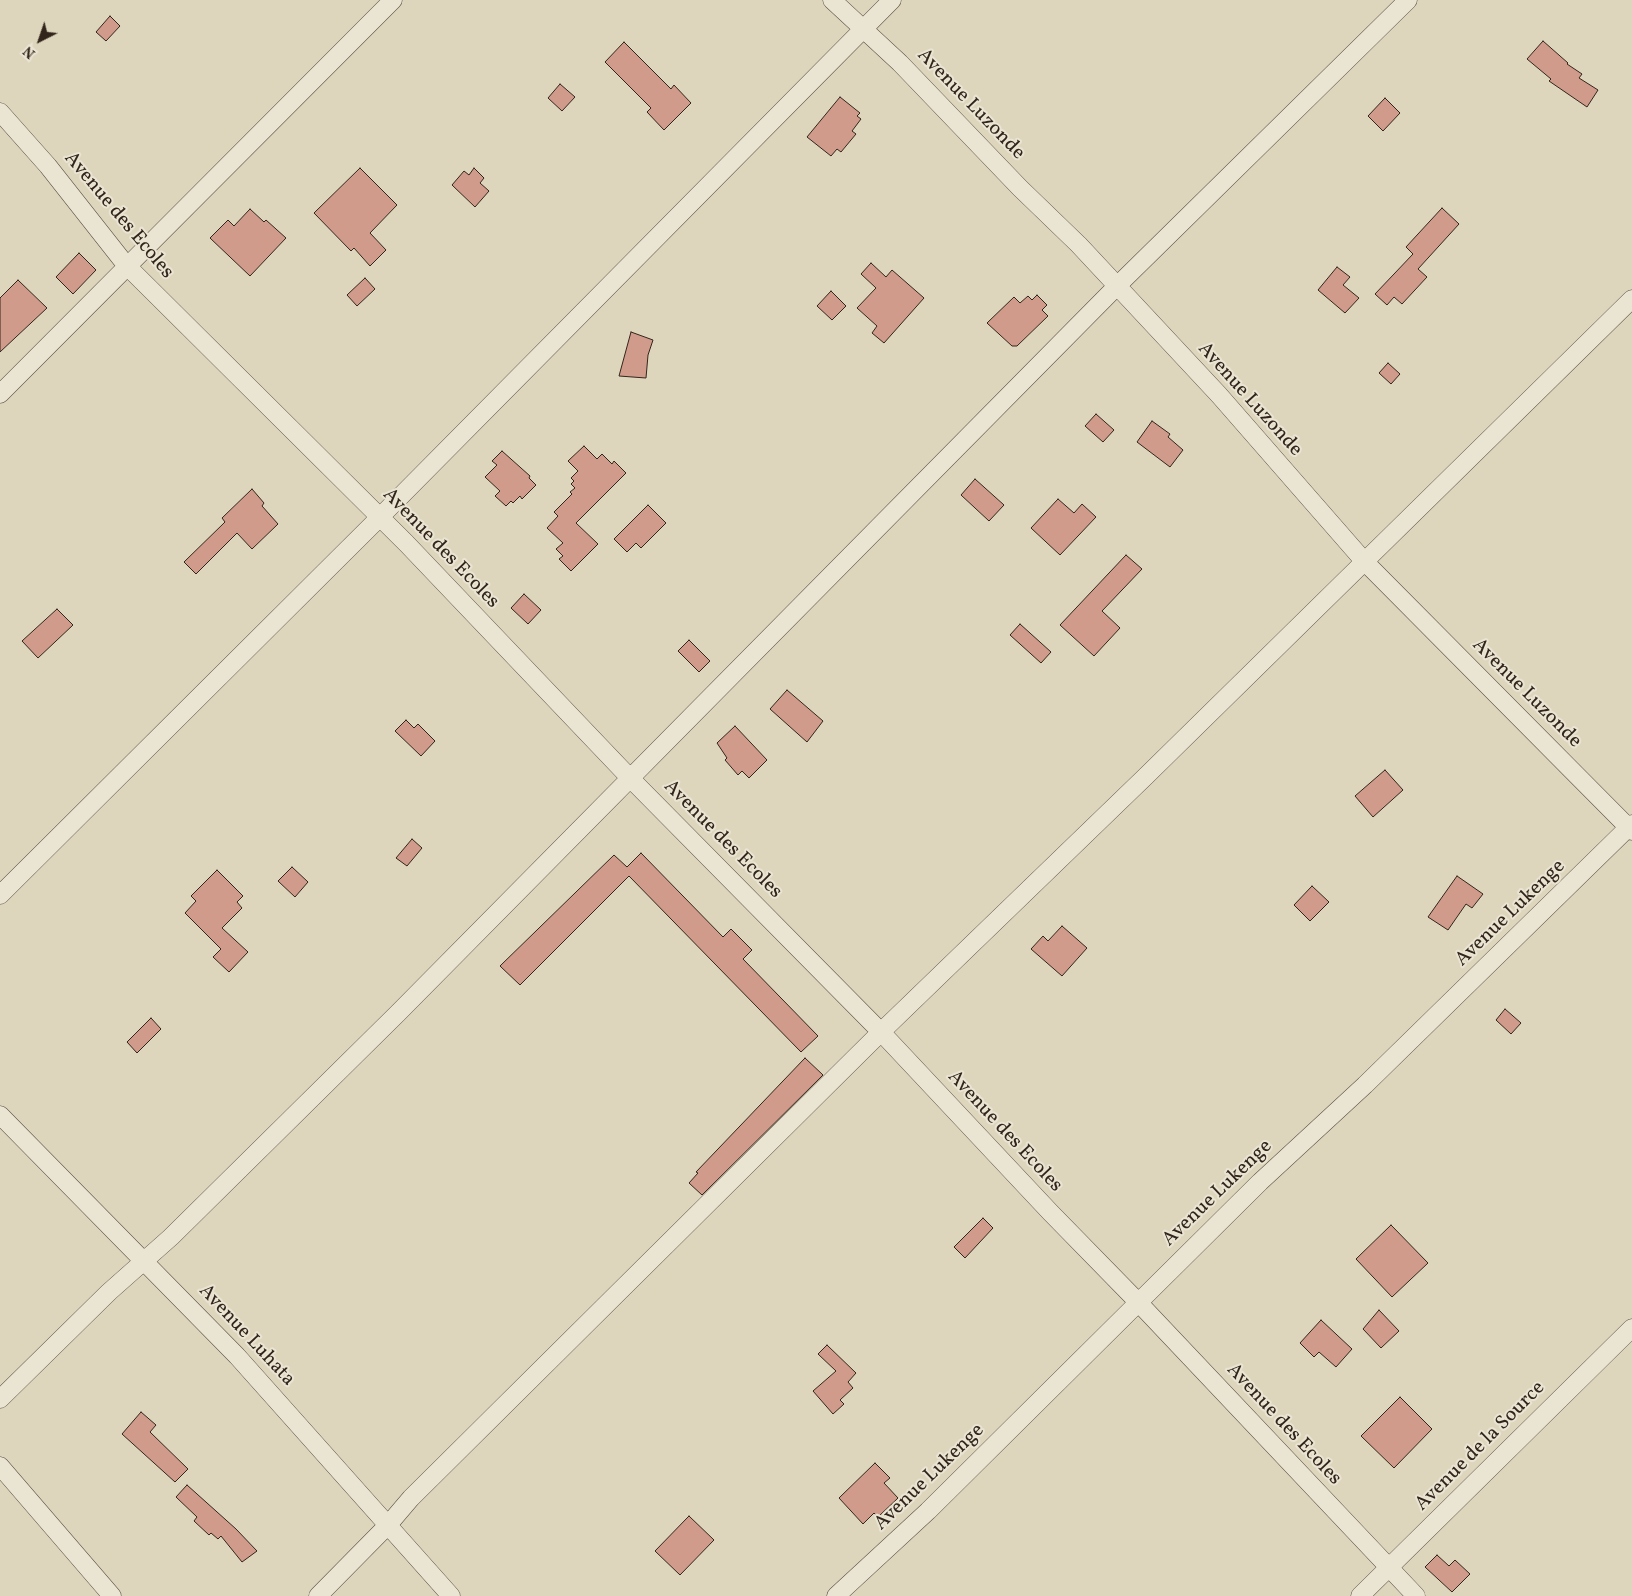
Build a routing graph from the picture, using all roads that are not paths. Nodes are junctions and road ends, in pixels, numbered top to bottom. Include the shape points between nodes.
1 (393, 0) edge
2 (832, 0) edge
3 (892, 0) edge
4 (1408, 0) edge
5 (862, 30) junction
6 (0, 112) edge
7 (126, 265) junction
8 (1117, 286) junction
9 (1632, 299) edge
10 (0, 394) edge
11 (380, 518) junction
12 (1364, 561) junction
13 (630, 778) junction
14 (1631, 828) edge
15 (0, 895) edge
16 (881, 1032) junction
17 (0, 1116) edge
18 (145, 1260) junction
19 (1138, 1301) junction
20 (1632, 1328) edge
21 (0, 1398) edge
22 (0, 1466) edge
23 (388, 1525) junction
24 (1389, 1568) junction
25 (112, 1596) edge
26 (318, 1596) edge
27 (451, 1596) edge
28 (836, 1596) edge
29 (1360, 1596) edge
30 (1416, 1596) edge

1 - 7 street
2 - 5 street, Avenue Luzonde
3 - 5 street
4 - 8 street
5 - 8 street, Avenue Luzonde via 900,63
5 - 11 street
6 - 7 street, Avenue des Ecoles via 48,166
7 - 10 street
7 - 11 street, Avenue des Ecoles
8 - 12 street, Avenue Luzonde via 1219,394
8 - 13 street
9 - 12 street
11 - 13 street, Avenue des Ecoles
11 - 15 street
12 - 14 street, Avenue Luzonde
12 - 16 street
13 - 16 street, Avenue des Ecoles
13 - 18 street via 398,1013
14 - 19 street, Avenue Lukenge
16 - 19 street, Avenue des Ecoles
16 - 23 street via 411,1498
17 - 18 street, Avenue Luhata
18 - 21 street
18 - 23 street, Avenue Luhata via 238,1356
19 - 24 street, Avenue des Ecoles
19 - 28 street, Avenue Lukenge via 928,1511
20 - 24 street, Avenue de la Source
22 - 25 street
23 - 26 street
23 - 27 street, Avenue Luhata
24 - 29 street, Avenue de la Source
24 - 30 street, Avenue des Ecoles

